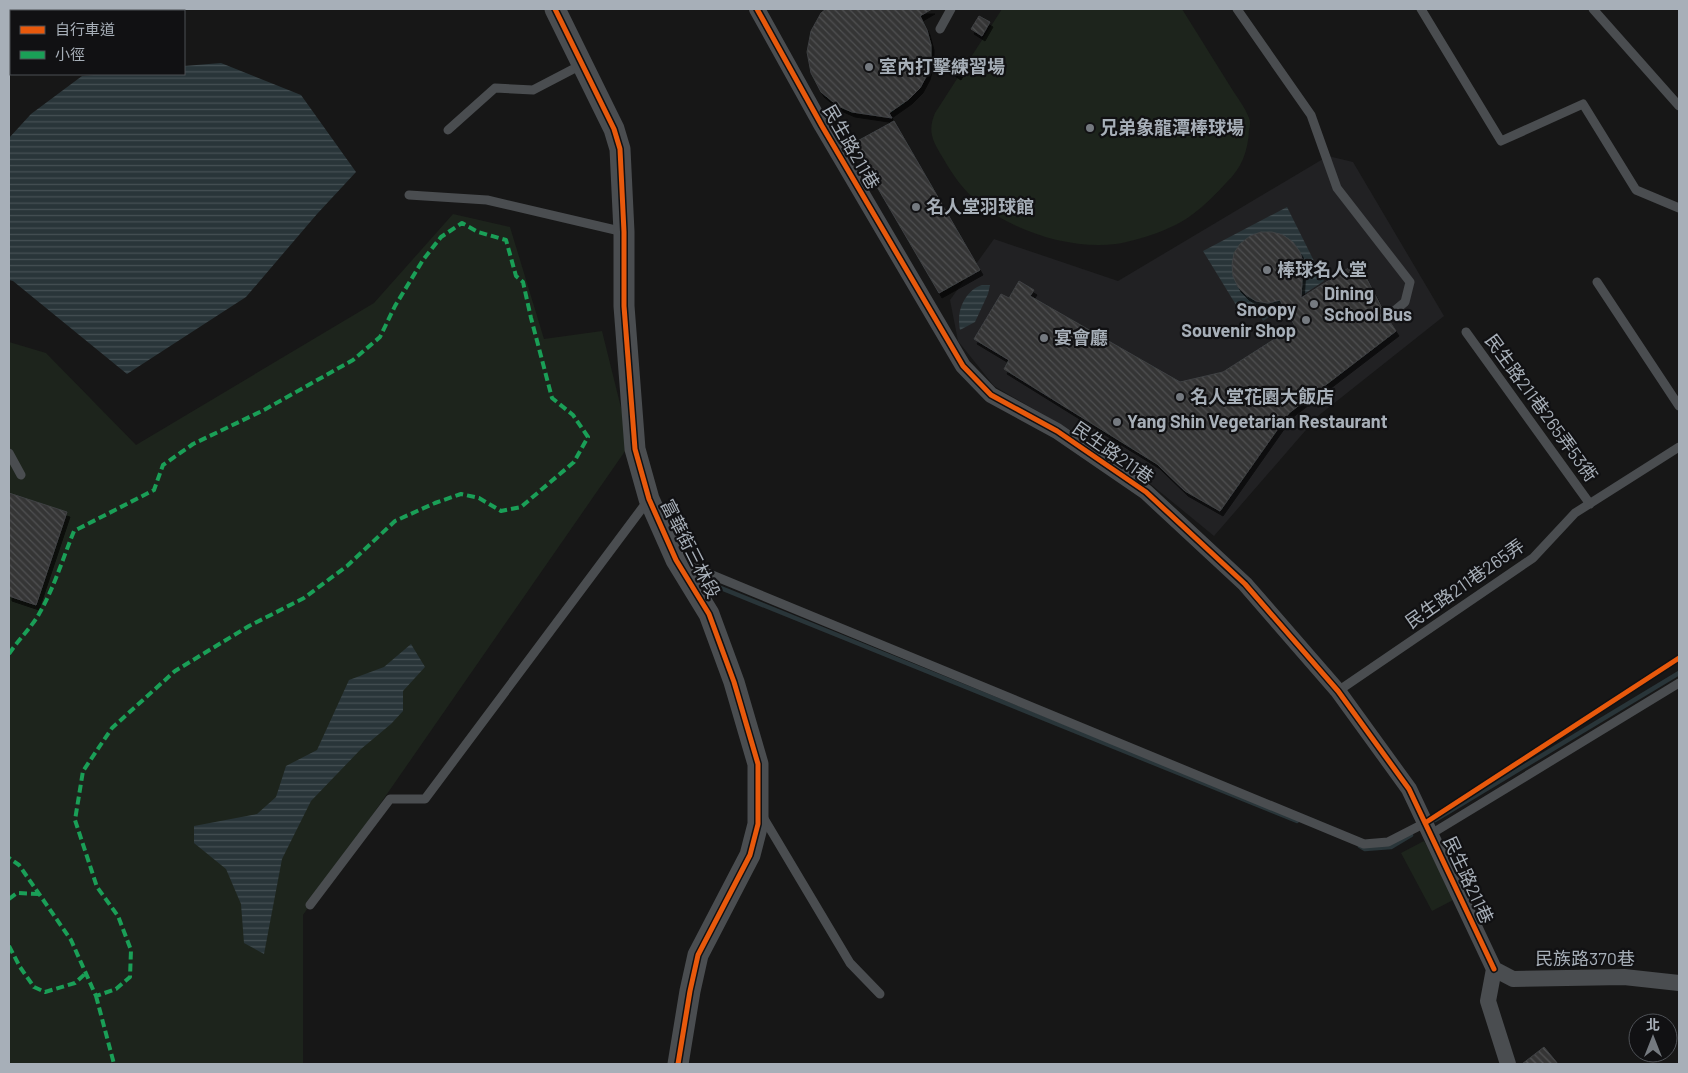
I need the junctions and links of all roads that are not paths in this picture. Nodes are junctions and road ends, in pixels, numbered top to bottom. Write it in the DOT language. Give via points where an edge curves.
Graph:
graph roads {
  1 [pos="555,9"];
  2 [pos="758,9"];
  3 [pos="952,9"];
  4 [pos="1237,9"];
  5 [pos="1421,9"];
  6 [pos="1593,9"];
  7 [pos="940,29"];
  8 [pos="582,64"];
  9 [pos="1679,106"];
  10 [pos="448,130"];
  11 [pos="409,195"];
  12 [pos="1679,208"];
  13 [pos="624,232"];
  14 [pos="1597,282"];
  15 [pos="1387,317"];
  16 [pos="1466,332"];
  17 [pos="1679,406"];
  18 [pos="1679,447"];
  19 [pos="9,453"];
  20 [pos="21,475"];
  21 [pos="649,499"];
  22 [pos="1590,504"];
  23 [pos="676,560"];
  24 [pos="1679,683"];
  25 [pos="1338,691"];
  26 [pos="758,808"];
  27 [pos="1428,828"];
  28 [pos="310,905"];
  29 [pos="1494,968"];
  30 [pos="1679,982"];
  31 [pos="880,994"];
  32 [pos="678,1064"];
  33 [pos="1508,1064"];
  1 -- 8 [label="street, 富華街三林段"];
  2 -- 25 [label="street, 民生路211巷" via="826,134 963,366 991,395 1057,431 1146,492 1245,584"];
  3 -- 7 [label="lane"];
  4 -- 15 [label="lane" via="1311,115 1337,188 1410,282 1405,302"];
  5 -- 12 [label="lane" via="1501,141 1583,104 1636,190"];
  6 -- 9 [label="lane"];
  8 -- 10 [label="lane" via="533,90 495,88"];
  8 -- 13 [label="street, 富華街三林段" via="614,129 620,149"];
  11 -- 13 [label="lane" via="487,200"];
  13 -- 21 [label="street, 富華街三林段" via="624,306 635,449"];
  14 -- 17 [label="lane"];
  16 -- 22 [label="lane, 民生路211巷265弄53衖"];
  18 -- 22 [label="lane, 民生路211巷265弄"];
  19 -- 20 [label="lane"];
  21 -- 23 [label="street, 富華街三林段"];
  21 -- 28 [label="lane" via="425,799 390,799"];
  22 -- 25 [label="lane, 民生路211巷265弄" via="1575,513 1533,558"];
  23 -- 26 [label="street, 富華街三林段" via="709,614 734,682 758,764"];
  23 -- 27 [label="lane" via="1364,844 1388,842"];
  24 -- 27 [label="lane"];
  25 -- 27 [label="street, 民生路211巷" via="1409,790"];
  26 -- 31 [label="lane" via="850,963"];
  26 -- 32 [label="street, 富華街三林段" via="758,824 750,855 698,955"];
  27 -- 29 [label="street, 民生路211巷"];
  29 -- 30 [label="street, 民族路370巷" via="1512,979 1624,977"];
  29 -- 33 [label="street" via="1488,1001"];
}
